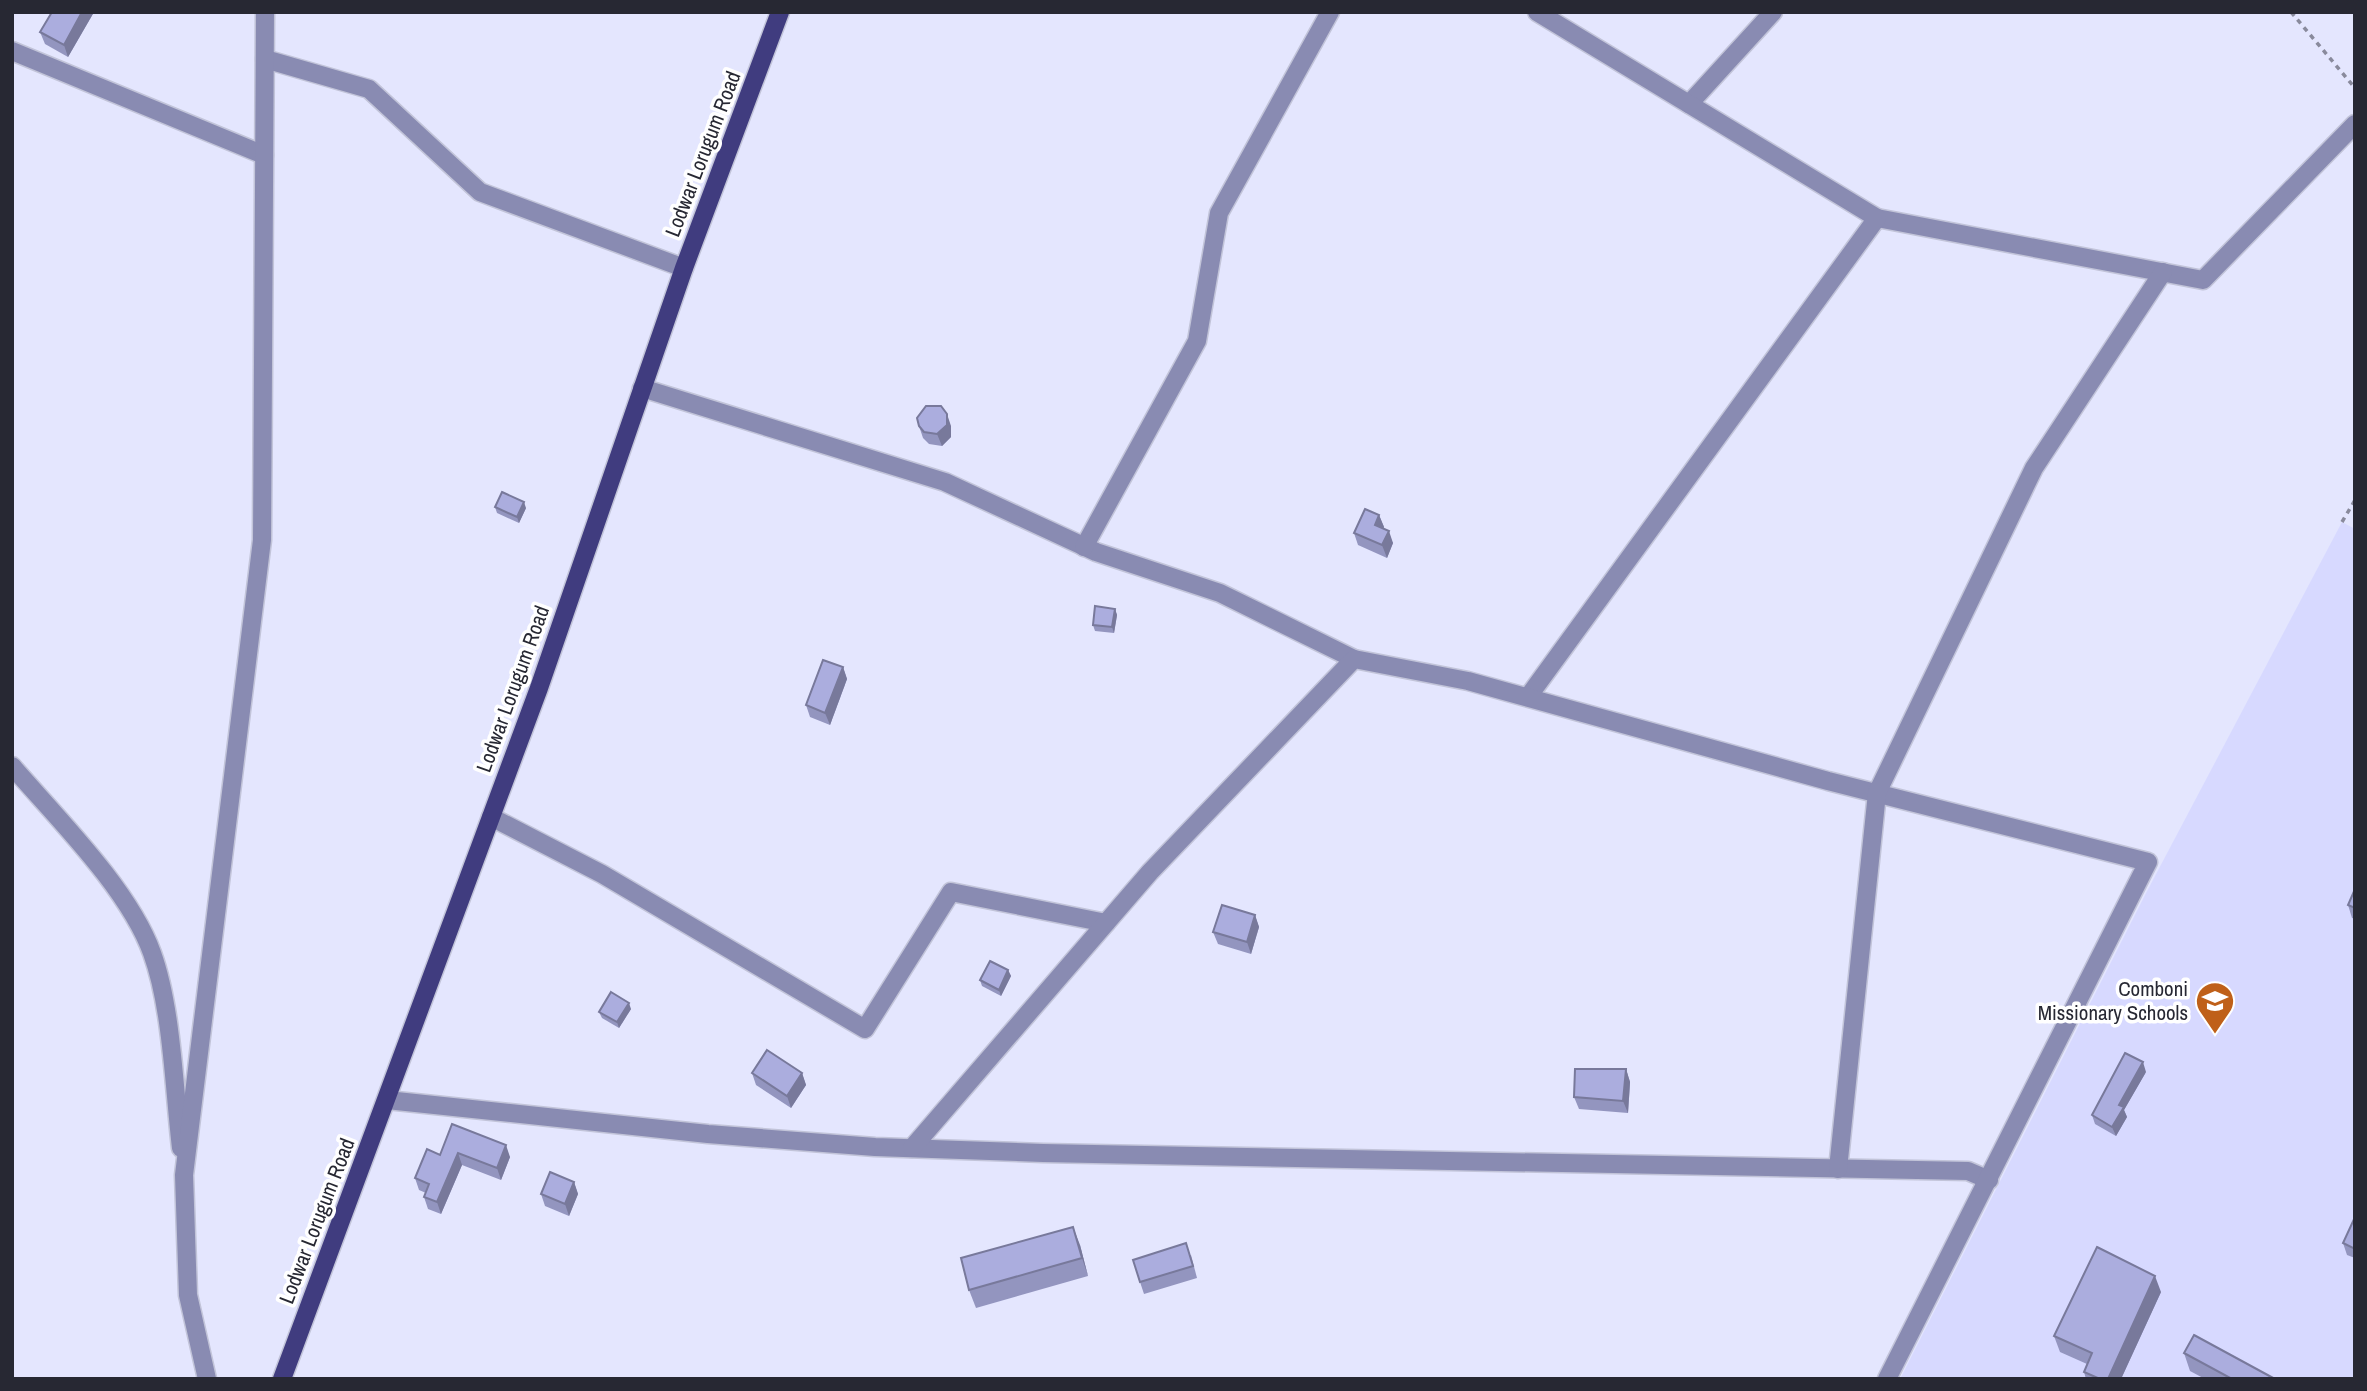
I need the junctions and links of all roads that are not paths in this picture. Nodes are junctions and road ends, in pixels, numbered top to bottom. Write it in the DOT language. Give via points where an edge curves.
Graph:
graph roads {
  1 [pos="265,12"];
  2 [pos="780,12"];
  3 [pos="1330,12"];
  4 [pos="1537,12"];
  5 [pos="1773,12"];
  6 [pos="12,51"];
  7 [pos="265,59"];
  8 [pos="1689,104"];
  9 [pos="2355,124"];
  10 [pos="264,155"];
  11 [pos="1877,218"];
  12 [pos="684,268"];
  13 [pos="2163,272"];
  14 [pos="642,388"];
  15 [pos="1084,547"];
  16 [pos="1354,659"];
  17 [pos="1528,697"];
  18 [pos="12,766"];
  19 [pos="1877,793"];
  20 [pos="491,817"];
  21 [pos="1106,923"];
  22 [pos="387,1100"];
  23 [pos="912,1148"];
  24 [pos="1838,1169"];
  25 [pos="184,1175"];
  26 [pos="1989,1180"];
  27 [pos="207,1379"];
  28 [pos="282,1379"];
  29 [pos="1887,1379"];
  1 -- 7 [label="street"];
  2 -- 12 [label="main road, Lodwar Lorugum Road"];
  3 -- 15 [label="street" via="1219,213 1197,341"];
  4 -- 8 [label="street"];
  5 -- 8 [label="street"];
  6 -- 10 [label="street"];
  7 -- 10 [label="street"];
  7 -- 12 [label="street" via="369,89 480,192"];
  8 -- 11 [label="street"];
  9 -- 13 [label="street" via="2203,280"];
  10 -- 25 [label="street" via="262,540"];
  11 -- 13 [label="street"];
  11 -- 17 [label="street"];
  12 -- 14 [label="main road, Lodwar Lorugum Road"];
  13 -- 19 [label="street" via="2034,468"];
  14 -- 15 [label="street" via="945,482"];
  14 -- 20 [label="main road, Lodwar Lorugum Road"];
  15 -- 16 [label="street" via="1220,593"];
  16 -- 17 [label="street"];
  16 -- 21 [label="street"];
  17 -- 19 [label="street"];
  18 -- 25 [label="street" via="130,909 152,953 164,1003"];
  19 -- 24 [label="street"];
  19 -- 26 [label="street" via="2148,862"];
  20 -- 21 [label="street" via="626,887 865,1029 951,892"];
  20 -- 22 [label="main road, Lodwar Lorugum Road"];
  21 -- 23 [label="street"];
  22 -- 23 [label="street" via="708,1134"];
  22 -- 28 [label="main road, Lodwar Lorugum Road"];
  23 -- 24 [label="street"];
  24 -- 26 [label="street" via="1968,1171"];
  25 -- 27 [label="street" via="188,1294"];
  26 -- 29 [label="street"];
}
